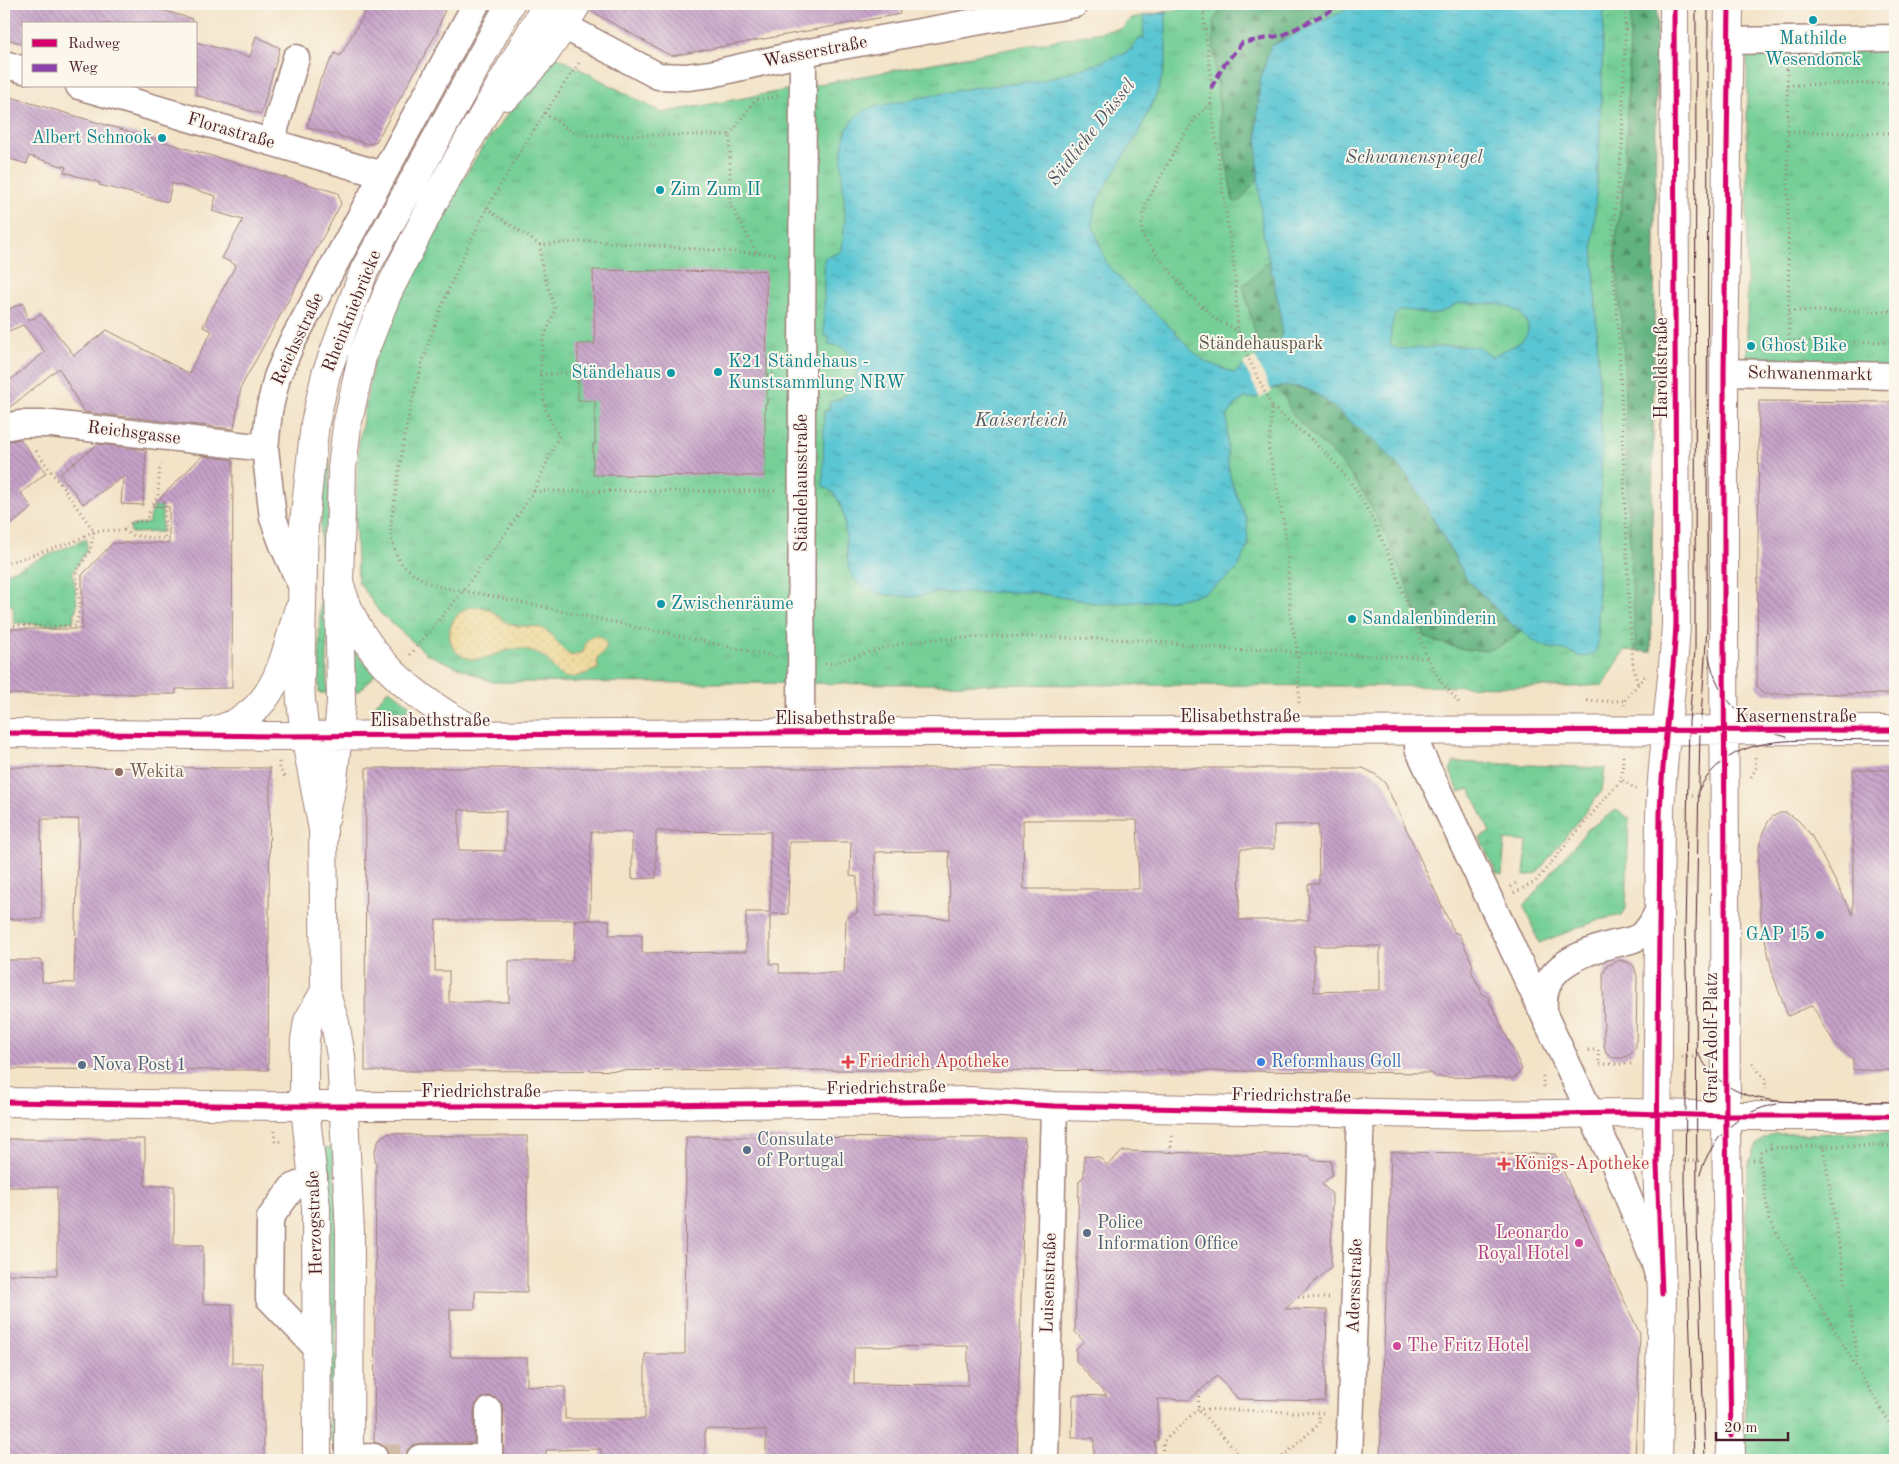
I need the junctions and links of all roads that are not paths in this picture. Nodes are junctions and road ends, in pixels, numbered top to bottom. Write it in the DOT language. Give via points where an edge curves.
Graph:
graph roads {
  1 [pos="476,4"];
  2 [pos="510,4"];
  3 [pos="547,4"];
  4 [pos="1075,4"];
  5 [pos="1674,4"];
  6 [pos="1729,4"];
  7 [pos="571,15"];
  8 [pos="1895,38"];
  9 [pos="1728,41"];
  10 [pos="802,53"];
  11 [pos="296,58"];
  12 [pos="4,64"];
  13 [pos="22,69"];
  14 [pos="87,88"];
  15 [pos="482,119"];
  16 [pos="271,142"];
  17 [pos="383,175"];
  18 [pos="1724,372"];
  19 [pos="1895,376"];
  20 [pos="12,425"];
  21 [pos="265,448"];
  22 [pos="339,584"];
  23 [pos="302,592"];
  24 [pos="1725,730"];
  25 [pos="1894,730"];
  26 [pos="1418,731"];
  27 [pos="1666,731"];
  28 [pos="800,732"];
  29 [pos="4,733"];
  30 [pos="481,734"];
  31 [pos="196,735"];
  32 [pos="305,735"];
  33 [pos="338,735"];
  34 [pos="323,830"];
  35 [pos="1659,908"];
  36 [pos="325,992"];
  37 [pos="1545,1016"];
  38 [pos="4,1102"];
  39 [pos="305,1106"];
  40 [pos="343,1106"];
  41 [pos="1054,1106"];
  42 [pos="1361,1111"];
  43 [pos="1590,1113"];
  44 [pos="1658,1113"];
  45 [pos="1726,1116"];
  46 [pos="1895,1116"];
  47 [pos="314,1177"];
  48 [pos="1662,1294"];
  49 [pos="317,1348"];
  50 [pos="1660,1407"];
  51 [pos="489,1411"];
  52 [pos="357,1458"];
  53 [pos="420,1458"];
  54 [pos="317,1460"];
  55 [pos="1045,1460"];
  56 [pos="1349,1460"];
  57 [pos="1658,1460"];
  58 [pos="1670,1460"];
  59 [pos="1731,1460"];
  1 -- 17 [label="street, Reichsstraße"];
  2 -- 23 [label="main road, Rheinkniebrücke" via="364,271 339,336 315,422 304,524"];
  3 -- 15 [label="main road"];
  4 -- 10 [label="street, Wasserstraße"];
  5 -- 27 [label="main road, Haroldstraße" via="1676,624"];
  6 -- 9 [label="main road"];
  7 -- 10 [label="street, Wasserstraße" via="658,76 711,74"];
  7 -- 15 [label="main road" via="521,82"];
  8 -- 9 [label="street"];
  9 -- 18 [label="main road"];
  10 -- 28 [label="street, Ständehausstraße" via="803,91 797,159 803,255"];
  11 -- 16 [label="street"];
  12 -- 13 [label="street"];
  14 -- 16 [label="street, Florastraße"];
  15 -- 22 [label="main road" via="434,201 387,294 362,357 347,426 342,468"];
  16 -- 17 [label="street, Florastraße"];
  17 -- 21 [label="street, Reichsstraße" via="277,377"];
  18 -- 19 [label="street, Schwanenmarkt"];
  18 -- 24 [label="main road"];
  20 -- 21 [label="street, Reichsgasse" via="52,424"];
  21 -- 23 [label="street, Reichsstraße" via="273,518"];
  22 -- 30 [label="main road" via="353,620 390,672 436,709"];
  22 -- 33 [label="main road" via="341,702"];
  23 -- 31 [label="main road" via="276,682 268,695 236,723"];
  23 -- 32 [label="main road, Reichsstraße" via="300,692"];
  24 -- 25 [label="main road, Kasernenstraße"];
  24 -- 27 [label="main road, Kasernenstraße"];
  24 -- 45 [label="main road, Graf-Adolf-Platz"];
  26 -- 27 [label="main road, Elisabethstraße"];
  26 -- 28 [label="main road, Elisabethstraße"];
  26 -- 37 [label="street" via="1418,748"];
  27 -- 35 [label="main road" via="1660,814"];
  28 -- 30 [label="main road, Elisabethstraße"];
  29 -- 31 [label="main road, Elisabethstraße"];
  30 -- 33 [label="main road, Elisabethstraße"];
  31 -- 32 [label="main road, Elisabethstraße"];
  32 -- 33 [label="main road, Elisabethstraße"];
  32 -- 34 [label="main road, Herzogstraße"];
  33 -- 34 [label="main road, Herzogstraße"];
  34 -- 36 [label="main road, Herzogstraße"];
  35 -- 37 [label="street" via="1651,926 1639,937 1582,954 1559,968 1552,975 1545,992"];
  35 -- 44 [label="main road"];
  36 -- 39 [label="main road, Herzogstraße" via="308,1021 306,1031"];
  36 -- 40 [label="main road, Herzogstraße" via="339,1040"];
  37 -- 43 [label="street"];
  38 -- 39 [label="main road, Friedrichstraße"];
  39 -- 40 [label="main road, Friedrichstraße"];
  39 -- 47 [label="main road, Herzogstraße"];
  40 -- 41 [label="main road, Friedrichstraße" via="969,1101"];
  40 -- 52 [label="main road, Herzogstraße"];
  41 -- 42 [label="main road, Friedrichstraße"];
  41 -- 55 [label="street, Luisenstraße"];
  42 -- 43 [label="main road, Friedrichstraße" via="1474,1115"];
  42 -- 56 [label="street, Adersstraße"];
  43 -- 44 [label="main road, Friedrichstraße"];
  43 -- 48 [label="street" via="1654,1261"];
  44 -- 45 [label="main road, Friedrichstraße"];
  44 -- 48 [label="main road"];
  45 -- 46 [label="main road, Friedrichstraße"];
  45 -- 59 [label="main road, Graf-Adolf-Platz"];
  47 -- 49 [label="main road, Herzogstraße"];
  47 -- 49 [label="street" via="292,1188 270,1218 269,1298"];
  48 -- 50 [label="main road"];
  49 -- 54 [label="main road, Herzogstraße"];
  50 -- 57 [label="main road"];
  50 -- 58 [label="main road"];
  51 -- 53 [label="street" via="489,1458"];
}
